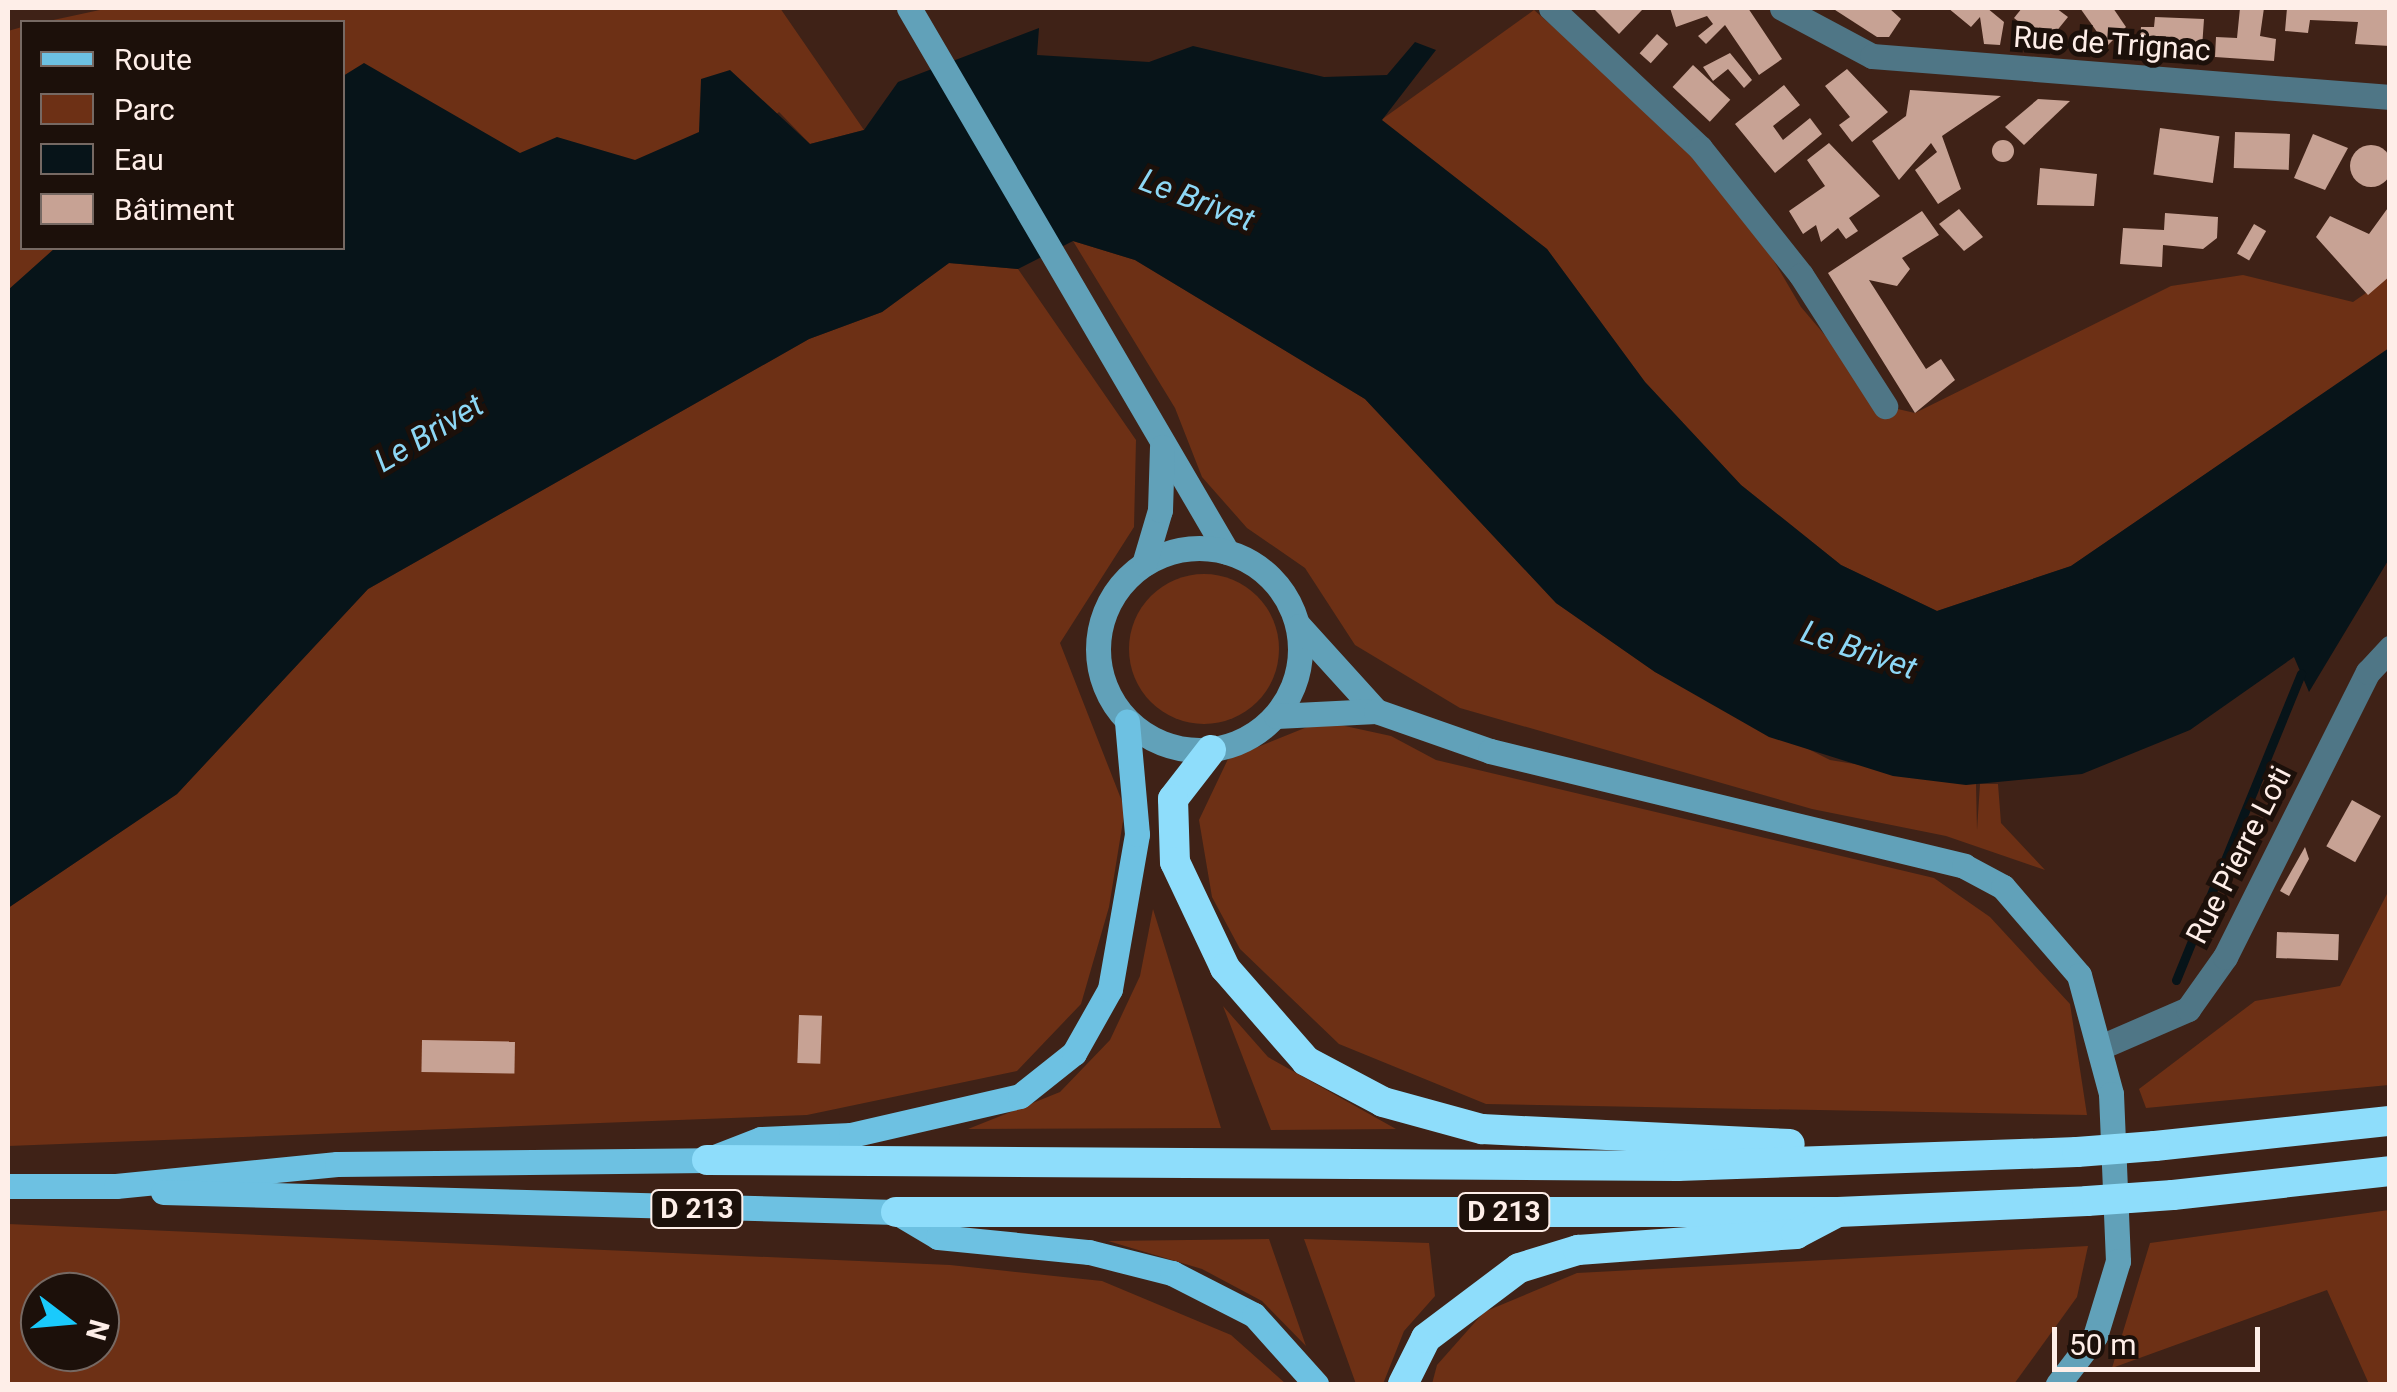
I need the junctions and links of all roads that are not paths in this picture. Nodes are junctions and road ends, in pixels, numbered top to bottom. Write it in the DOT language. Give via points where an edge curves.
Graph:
graph roads {
  1 [pos="1551,8"];
  2 [pos="1782,8"];
  3 [pos="913,14"];
  4 [pos="2390,97"];
  5 [pos="1885,406"];
  6 [pos="1162,446"];
  7 [pos="1227,552"];
  8 [pos="1144,564"];
  9 [pos="1297,622"];
  10 [pos="2390,648"];
  11 [pos="1376,711"];
  12 [pos="1276,716"];
  13 [pos="1128,721"];
  14 [pos="1211,750"];
  15 [pos="2103,1046"];
  16 [pos="2390,1121"];
  17 [pos="707,1160"];
  18 [pos="1840,1162"];
  19 [pos="2390,1171"];
  20 [pos="8,1186"];
  21 [pos="116,1186"];
  22 [pos="896,1212"];
  23 [pos="1838,1212"];
  24 [pos="1316,1384"];
  25 [pos="1403,1384"];
  26 [pos="2058,1384"];
  1 -- 5 [label="street" via="1700,148 1801,275"];
  2 -- 4 [label="street, Rue de Trignac" via="1872,56"];
  3 -- 6 [label="main road" via="1097,318"];
  6 -- 7 [label="main road"];
  6 -- 8 [label="main road" via="1160,510"];
  7 -- 8 [label="main road" via="1170,552"];
  7 -- 9 [label="main road" via="1272,578"];
  8 -- 13 [label="main road" via="1111,603 1098,653"];
  9 -- 11 [label="main road"];
  9 -- 12 [label="main road" via="1300,656"];
  10 -- 15 [label="street, Rue Pierre Loti" via="2368,672 2225,958 2188,1010"];
  11 -- 12 [label="main road"];
  11 -- 15 [label="main road" via="1490,751 1964,866 2004,887 2058,941"];
  12 -- 14 [label="main road"];
  13 -- 14 [label="main road" via="1152,739"];
  13 -- 17 [label="main road" via="1131,885 1110,989 1074,1053 1020,1096 960,1115 761,1138"];
  14 -- 18 [label="highway" via="1172,799 1175,862 1224,968 1306,1061 1383,1102 1482,1129 1791,1144"];
  15 -- 26 [label="main road" via="2118,1261 2095,1336"];
  16 -- 18 [label="highway, D 213, bridge" via="2078,1152"];
  17 -- 18 [label="highway, D 213"];
  17 -- 21 [label="main road, D 213" via="337,1164"];
  19 -- 23 [label="highway, D 213, bridge" via="2173,1195"];
  20 -- 21 [label="main road, D 213"];
  21 -- 22 [label="main road, D 213" via="218,1199"];
  22 -- 23 [label="highway, D 213"];
  22 -- 24 [label="main road" via="938,1237 1089,1252 1172,1273 1254,1316"];
  23 -- 25 [label="highway" via="1796,1234 1578,1250 1520,1268 1426,1338"];
}
